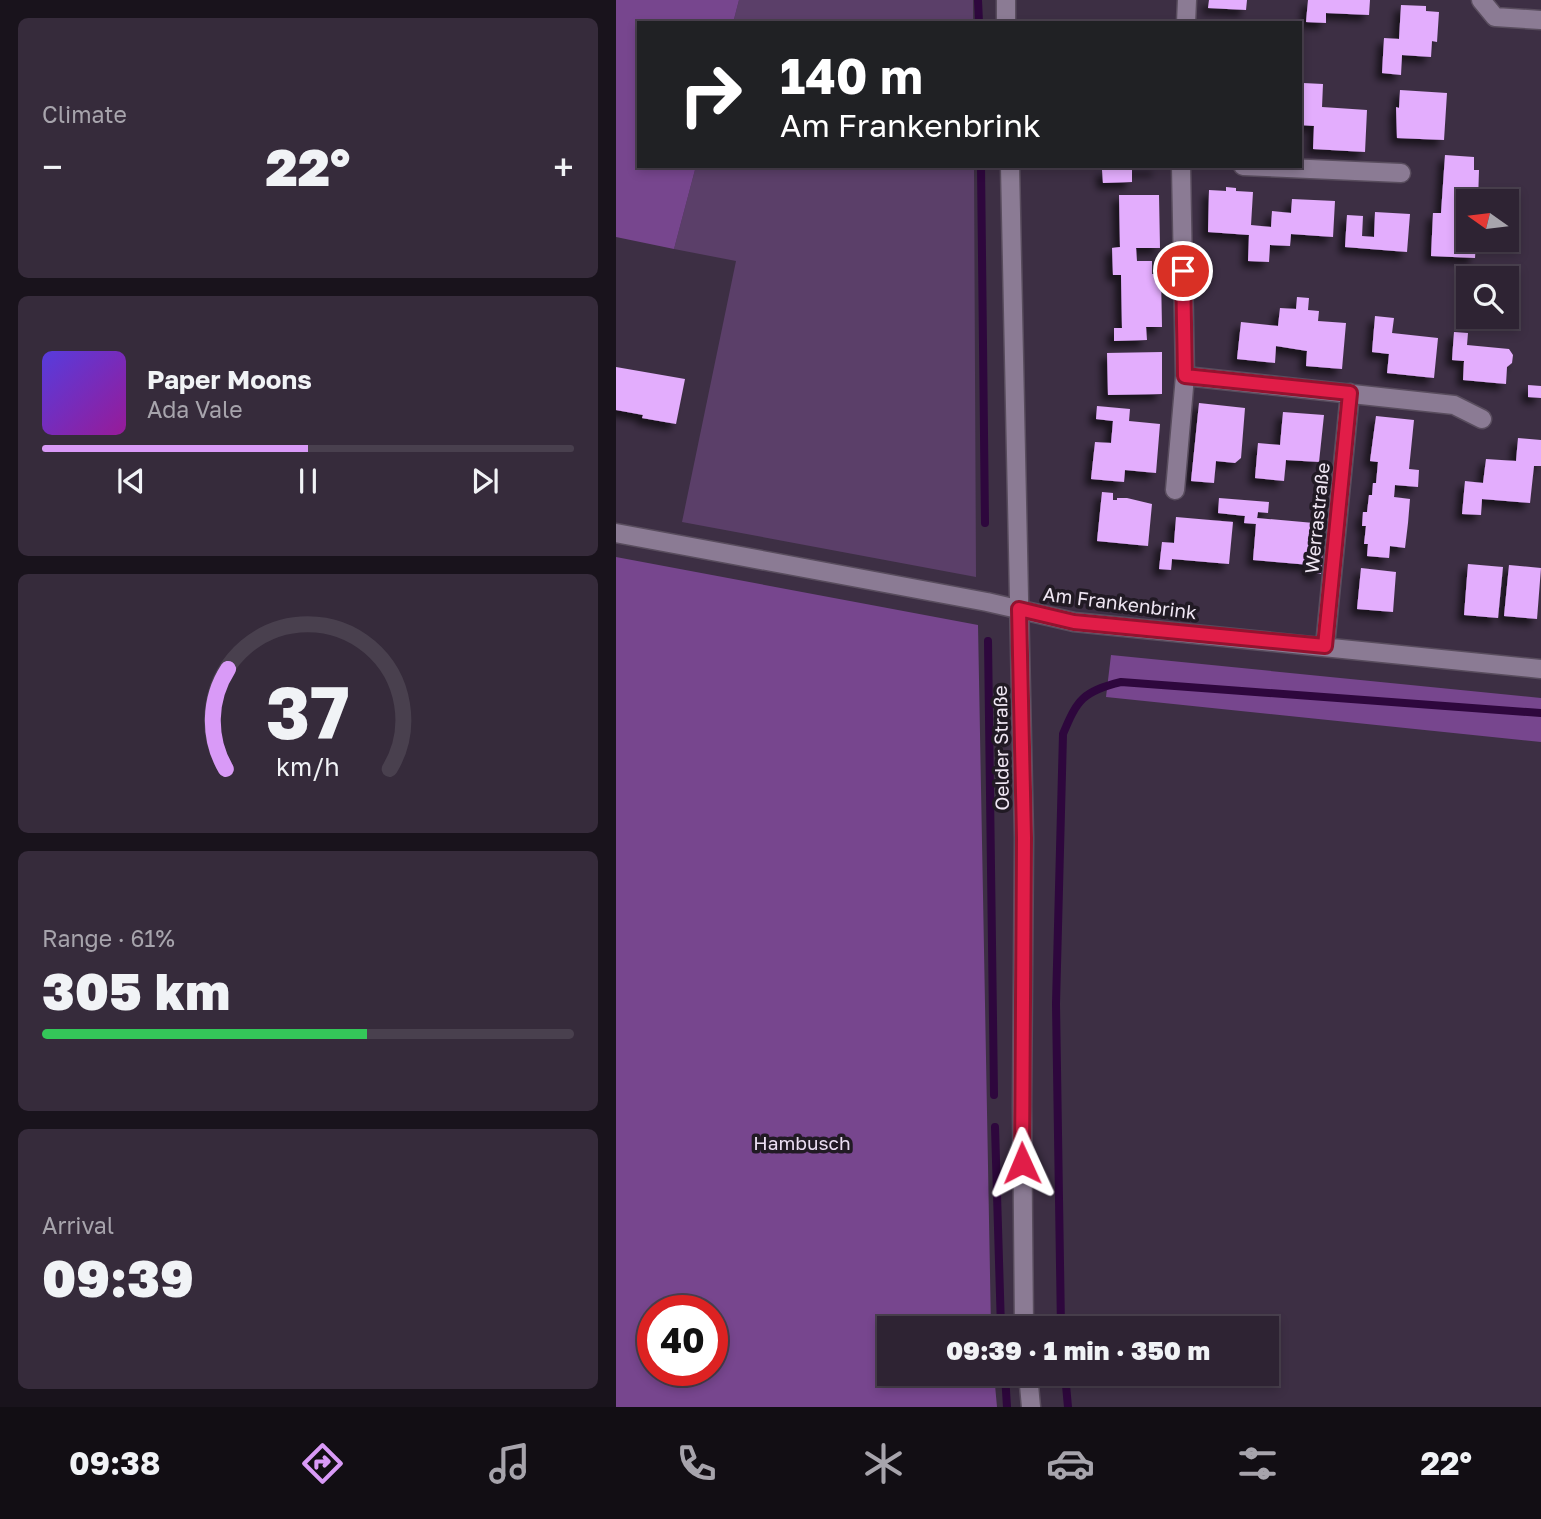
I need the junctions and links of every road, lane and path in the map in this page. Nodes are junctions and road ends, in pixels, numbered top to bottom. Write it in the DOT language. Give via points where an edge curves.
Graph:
graph roads {
  1 [pos="1006,0"];
  2 [pos="1187,0"];
  3 [pos="1482,0"];
  4 [pos="1541,20"];
  5 [pos="1006,21"];
  6 [pos="1186,21"];
  7 [pos="1010,168"];
  8 [pos="1181,168"];
  9 [pos="1288,168"];
  10 [pos="1401,173"];
  11 [pos="1185,376"];
  12 [pos="1350,393"];
  13 [pos="1482,419"];
  14 [pos="1175,490"];
  15 [pos="616,533"];
  16 [pos="1019,609"];
  17 [pos="1325,646"];
  18 [pos="1541,669"];
  19 [pos="1024,1316"];
  20 [pos="1029,1386"];
  21 [pos="1031,1407"];
  1 -- 5 [label="street"];
  2 -- 6 [label="street"];
  3 -- 4 [label="street" via="1495,17"];
  7 -- 16 [label="street, Oelder Straße"];
  8 -- 11 [label="street"];
  9 -- 10 [label="street"];
  11 -- 12 [label="street"];
  11 -- 14 [label="street"];
  12 -- 13 [label="street" via="1454,405"];
  12 -- 17 [label="street, Werrastraße"];
  15 -- 16 [label="street, Am Frankenbrink"];
  16 -- 17 [label="street, Am Frankenbrink" via="1074,622"];
  16 -- 19 [label="street, Oelder Straße"];
  17 -- 18 [label="street, Am Frankenbrink"];
  20 -- 21 [label="street"];
}
